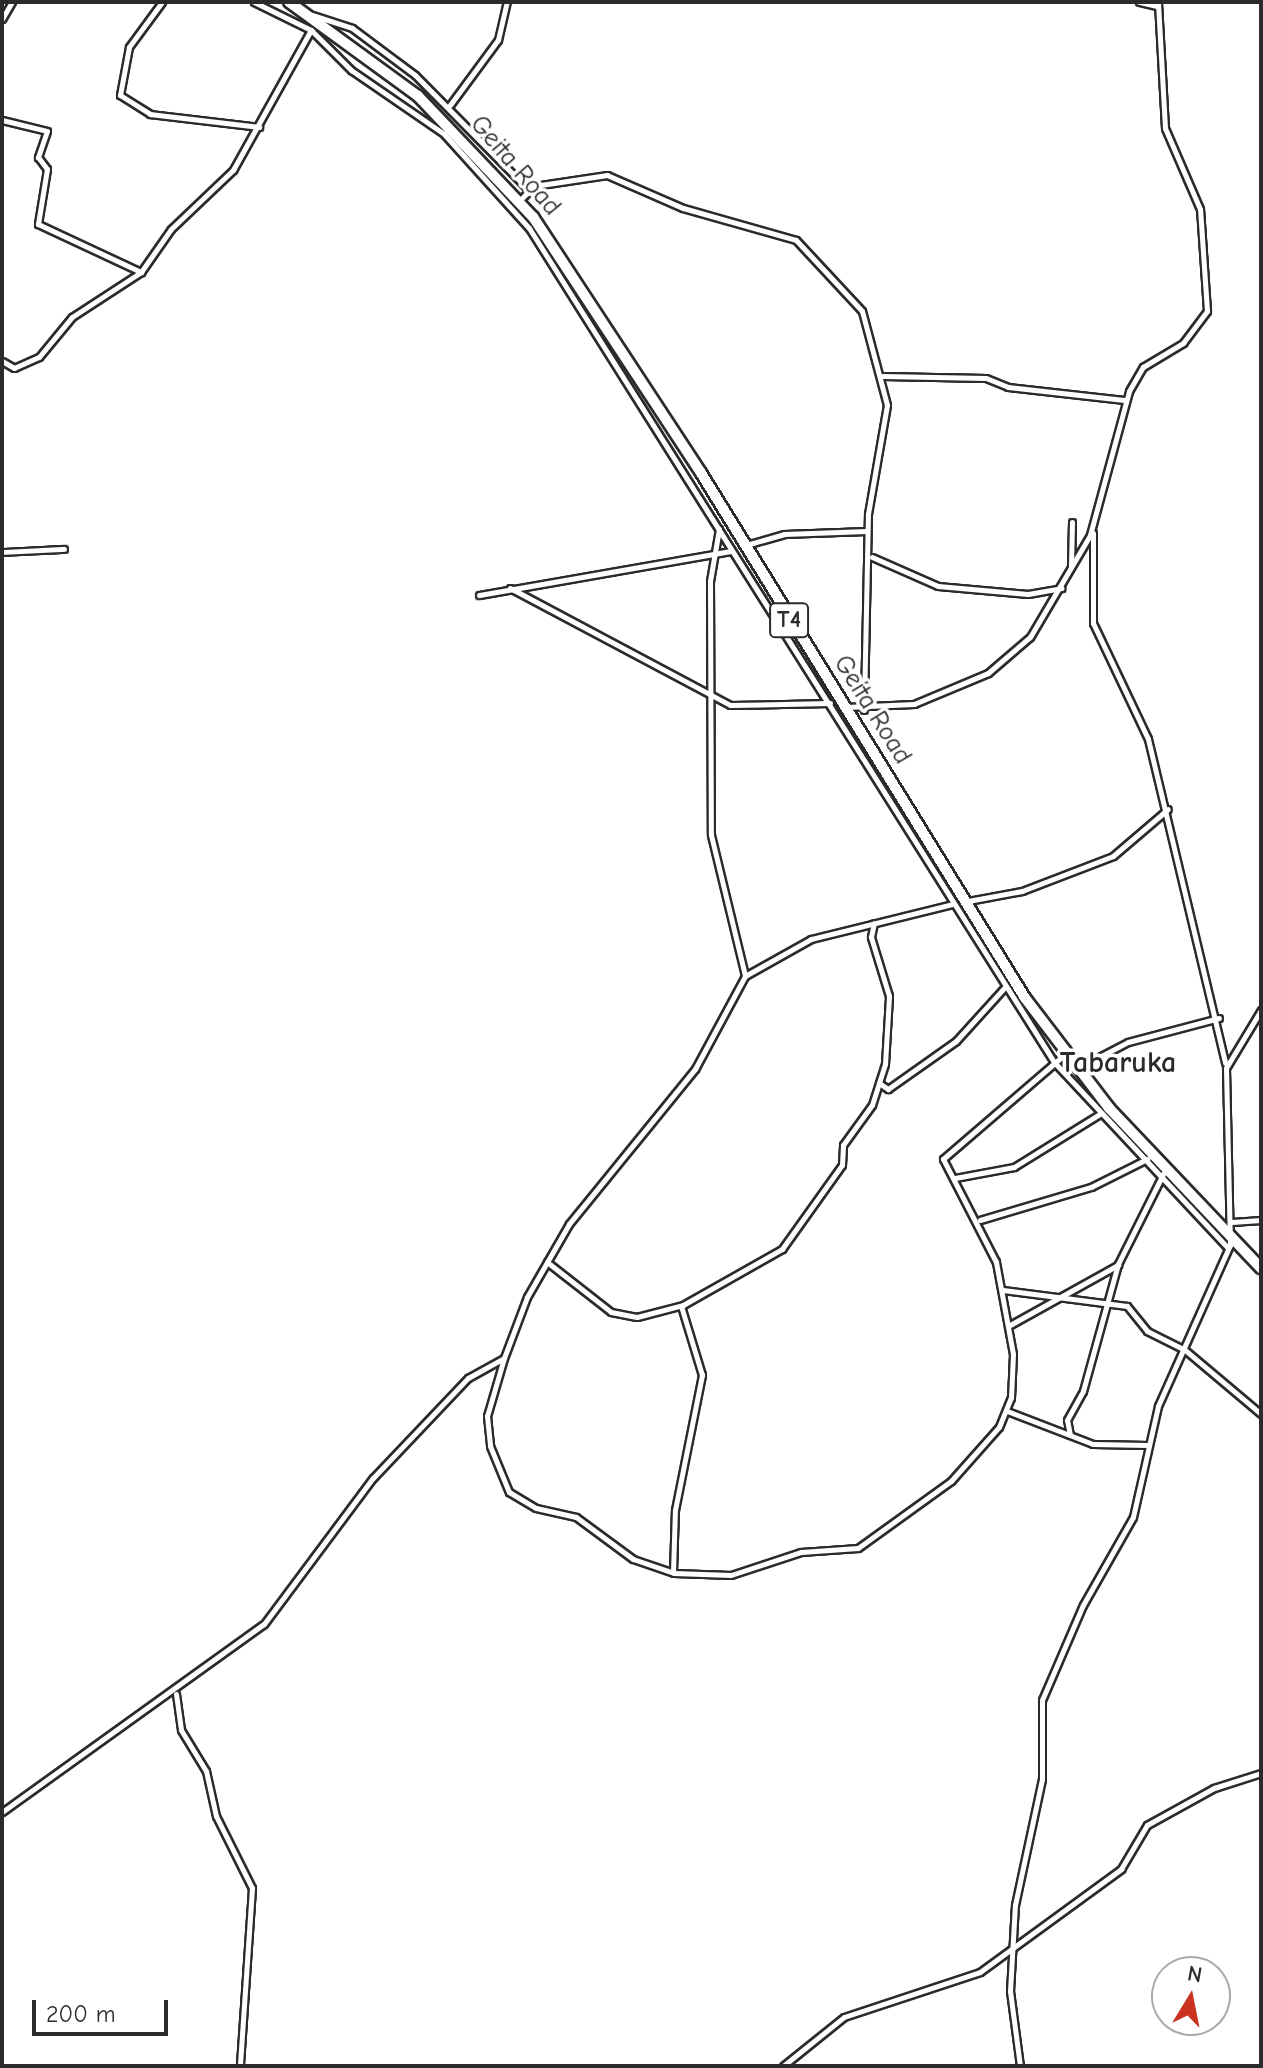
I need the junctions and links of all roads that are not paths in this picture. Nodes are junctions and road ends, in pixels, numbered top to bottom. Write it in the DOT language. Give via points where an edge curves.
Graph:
graph roads {
  1 [pos="12,2"];
  2 [pos="162,2"];
  3 [pos="254,2"];
  4 [pos="289,2"];
  5 [pos="507,2"];
  6 [pos="1139,2"];
  7 [pos="1157,4"];
  8 [pos="314,17"];
  9 [pos="2,19"];
  10 [pos="311,30"];
  11 [pos="450,105"];
  12 [pos="2,120"];
  13 [pos="259,127"];
  14 [pos="528,189"];
  15 [pos="519,201"];
  16 [pos="141,272"];
  17 [pos="2,361"];
  18 [pos="882,376"];
  19 [pos="1124,400"];
  20 [pos="1072,522"];
  21 [pos="1092,528"];
  22 [pos="719,529"];
  23 [pos="867,531"];
  24 [pos="744,546"];
  25 [pos="64,549"];
  26 [pos="731,551"];
  27 [pos="2,552"];
  28 [pos="711,554"];
  29 [pos="871,557"];
  30 [pos="1071,567"];
  31 [pos="1062,587"];
  32 [pos="510,588"];
  33 [pos="479,595"];
  34 [pos="709,695"];
  35 [pos="830,703"];
  36 [pos="844,707"];
  37 [pos="864,710"];
  38 [pos="1169,808"];
  39 [pos="966,901"];
  40 [pos="952,904"];
  41 [pos="874,923"];
  42 [pos="745,976"];
  43 [pos="1005,987"];
  44 [pos="1261,1010"];
  45 [pos="1219,1018"];
  46 [pos="1065,1054"];
  47 [pos="1054,1062"];
  48 [pos="1226,1068"];
  49 [pos="1077,1069"];
  50 [pos="879,1083"];
  51 [pos="1104,1111"];
  52 [pos="1149,1157"];
  53 [pos="1164,1173"];
  54 [pos="955,1178"];
  55 [pos="980,1220"];
  56 [pos="1261,1220"];
  57 [pos="1232,1222"];
  58 [pos="1230,1242"];
  59 [pos="547,1262"];
  60 [pos="1118,1264"];
  61 [pos="1261,1268"];
  62 [pos="1003,1290"];
  63 [pos="1052,1298"];
  64 [pos="1108,1301"];
  65 [pos="681,1306"];
  66 [pos="1010,1325"];
  67 [pos="1185,1350"];
  68 [pos="504,1358"];
  69 [pos="1007,1411"];
  70 [pos="1260,1411"];
  71 [pos="1070,1435"];
  72 [pos="1148,1445"];
  73 [pos="674,1573"];
  74 [pos="176,1693"];
  75 [pos="1261,1773"];
  76 [pos="2,1812"];
  77 [pos="1014,1948"];
  78 [pos="240,2066"];
  79 [pos="783,2066"];
  80 [pos="1020,2066"];
  1 -- 9 [label="street"];
  2 -- 13 [label="street" via="129,47 120,95 150,114"];
  3 -- 10 [label="street"];
  4 -- 8 [label="highway, Geita Road / T4"];
  5 -- 11 [label="street" via="498,40"];
  6 -- 7 [label="street"];
  7 -- 19 [label="street" via="1165,128 1200,209 1209,300 1197,329 1143,367"];
  8 -- 10 [label="street"];
  8 -- 11 [label="street" via="352,28"];
  8 -- 15 [label="highway, Geita Road / T4" via="418,96"];
  10 -- 13 [label="street"];
  10 -- 22 [label="street" via="357,75 454,142 523,220"];
  11 -- 14 [label="street"];
  12 -- 16 [label="street" via="47,131 38,157 47,169 38,224"];
  13 -- 16 [label="street" via="233,170 171,229"];
  14 -- 15 [label="street"];
  14 -- 18 [label="street" via="600,173 683,208 796,240 862,311"];
  15 -- 24 [label="highway, Geita Road / T4" via="572,271"];
  16 -- 17 [label="street" via="72,317 39,357 14,368"];
  18 -- 19 [label="street" via="986,378 1008,387"];
  18 -- 23 [label="street" via="887,405"];
  19 -- 21 [label="street"];
  20 -- 30 [label="street"];
  21 -- 30 [label="street"];
  21 -- 38 [label="street" via="1093,623 1141,719"];
  22 -- 26 [label="street"];
  22 -- 28 [label="street"];
  23 -- 24 [label="street" via="784,534"];
  23 -- 29 [label="street"];
  24 -- 36 [label="highway, Geita Road / T4"];
  25 -- 27 [label="street"];
  26 -- 28 [label="street"];
  26 -- 35 [label="street"];
  28 -- 32 [label="street" via="608,578"];
  28 -- 34 [label="street"];
  29 -- 31 [label="street" via="938,586 1034,594"];
  29 -- 37 [label="street"];
  30 -- 31 [label="street"];
  31 -- 37 [label="street" via="1030,637 988,673 903,707"];
  32 -- 33 [label="street"];
  32 -- 34 [label="street"];
  34 -- 35 [label="street" via="730,705"];
  34 -- 42 [label="street" via="713,847"];
  35 -- 40 [label="street"];
  36 -- 37 [label="street"];
  36 -- 39 [label="highway, Geita Road / T4"];
  38 -- 39 [label="street" via="1113,856 1022,891"];
  38 -- 45 [label="street"];
  39 -- 46 [label="highway, Geita Road / T4"];
  40 -- 41 [label="street"];
  40 -- 43 [label="street"];
  41 -- 42 [label="street" via="811,939"];
  41 -- 50 [label="street" via="871,937 887,977 891,1021"];
  42 -- 59 [label="street" via="695,1069"];
  43 -- 47 [label="street"];
  43 -- 50 [label="street" via="956,1041 888,1089"];
  44 -- 48 [label="street"];
  45 -- 48 [label="street"];
  45 -- 49 [label="street" via="1128,1042"];
  46 -- 47 [label="street"];
  46 -- 49 [label="highway, Geita Road / T4"];
  47 -- 51 [label="street"];
  47 -- 54 [label="street" via="943,1159"];
  48 -- 57 [label="street"];
  49 -- 51 [label="highway, Geita Road / T4"];
  50 -- 65 [label="street" via="843,1145 842,1165 782,1249"];
  51 -- 52 [label="highway, Geita Road / T4"];
  51 -- 54 [label="street" via="1014,1167"];
  52 -- 53 [label="highway, Geita Road / T4"];
  52 -- 55 [label="street" via="1077,1192"];
  53 -- 58 [label="highway, Geita Road / T4"];
  53 -- 60 [label="street"];
  54 -- 55 [label="street"];
  55 -- 62 [label="street"];
  56 -- 57 [label="street"];
  57 -- 58 [label="street"];
  58 -- 61 [label="highway, Geita Road / T4"];
  58 -- 67 [label="street"];
  59 -- 65 [label="street" via="611,1312 637,1317"];
  59 -- 68 [label="street"];
  60 -- 63 [label="street"];
  60 -- 64 [label="street"];
  62 -- 63 [label="street"];
  62 -- 66 [label="street"];
  63 -- 64 [label="street"];
  63 -- 66 [label="street"];
  64 -- 67 [label="street" via="1132,1309 1147,1331"];
  64 -- 71 [label="street" via="1082,1394 1067,1420"];
  65 -- 73 [label="street" via="691,1321 702,1375 675,1510"];
  66 -- 69 [label="street"];
  67 -- 70 [label="street"];
  67 -- 72 [label="street"];
  68 -- 73 [label="street" via="487,1427 509,1492 539,1510 576,1517 633,1559"];
  68 -- 74 [label="street" via="468,1378 373,1478 264,1624"];
  69 -- 71 [label="street"];
  69 -- 73 [label="street" via="944,1488 858,1548 801,1552 731,1575"];
  71 -- 72 [label="street" via="1093,1444"];
  72 -- 77 [label="street" via="1133,1517 1044,1695 1042,1779 1018,1878"];
  74 -- 76 [label="street" via="82,1750"];
  74 -- 78 [label="street" via="181,1730 206,1771 216,1816 252,1888"];
  75 -- 77 [label="street" via="1214,1788 1147,1825 1121,1869"];
  77 -- 79 [label="street" via="960,1982 844,2017"];
  77 -- 80 [label="street" via="1010,1991"];
}
